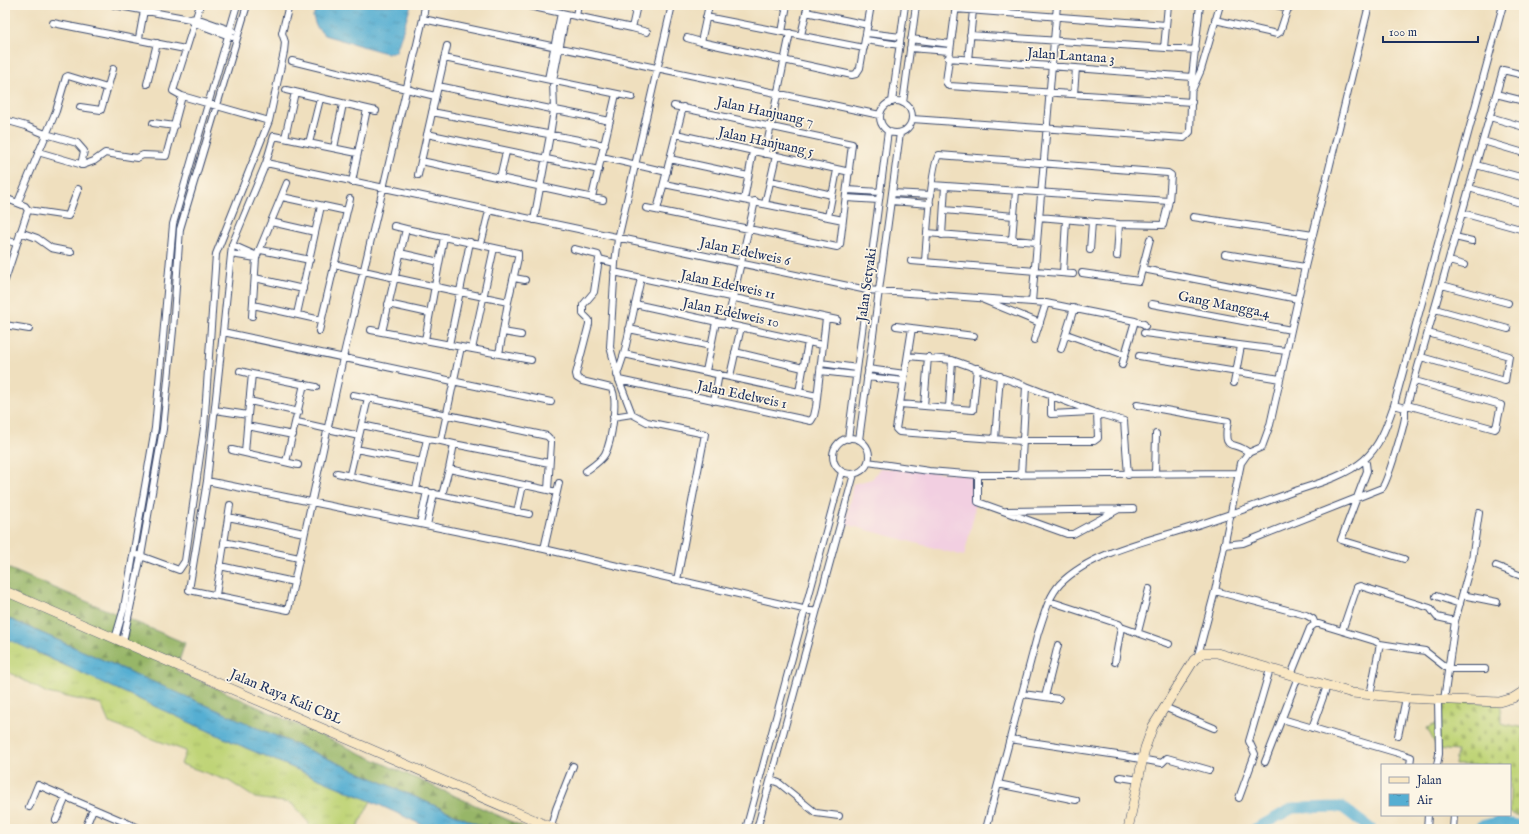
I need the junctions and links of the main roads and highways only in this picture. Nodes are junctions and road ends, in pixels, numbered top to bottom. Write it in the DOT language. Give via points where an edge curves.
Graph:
graph roads {
  1 [pos="5,591"];
  2 [pos="1524,691"];
  3 [pos="553,828"];
  4 [pos="1128,829"];
  1 -- 3 [label="main road, Jalan Raya Kali CBL"];
  2 -- 4 [label="main road" via="1506,701 1370,695 1327,686 1217,653 1198,655 1153,726 1142,760"];
}
